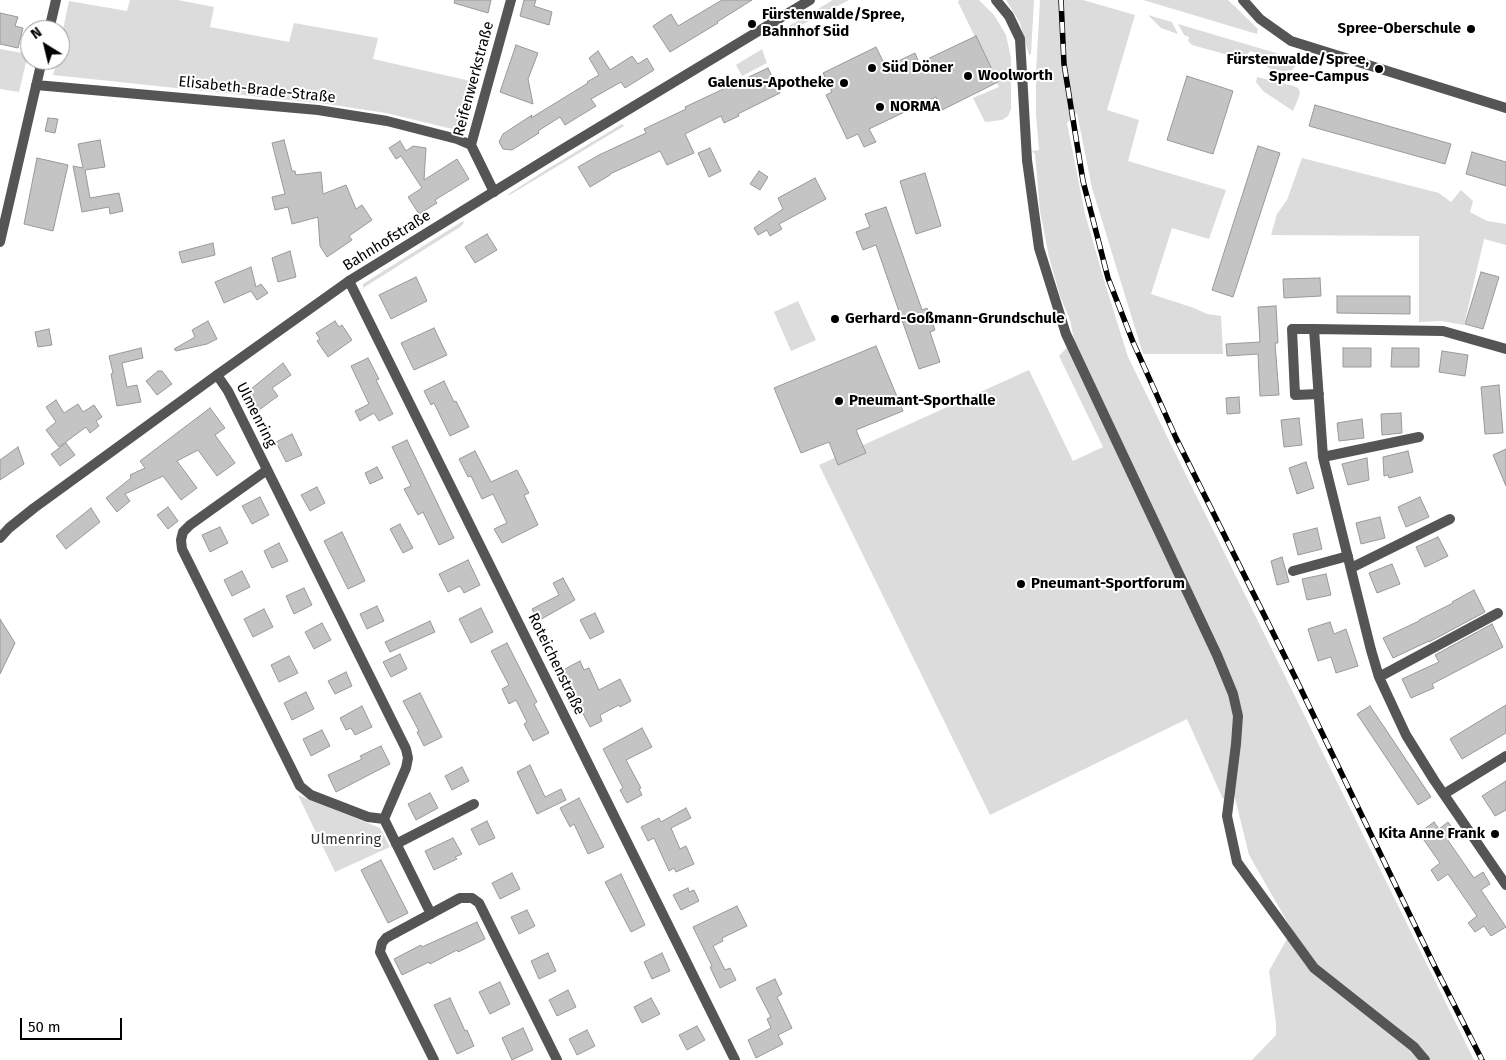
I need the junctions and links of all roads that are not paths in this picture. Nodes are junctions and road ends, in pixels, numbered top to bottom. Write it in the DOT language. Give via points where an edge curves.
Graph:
graph roads {
  1 [pos="56,0"];
  2 [pos="510,0"];
  3 [pos="810,0"];
  4 [pos="996,0"];
  5 [pos="1243,0"];
  6 [pos="51,20"];
  7 [pos="40,70"];
  8 [pos="36,84"];
  9 [pos="1506,108"];
  10 [pos="471,145"];
  11 [pos="494,192"];
  12 [pos="0,242"];
  13 [pos="349,282"];
  14 [pos="1314,328"];
  15 [pos="1506,349"];
  16 [pos="217,375"];
  17 [pos="1318,394"];
  18 [pos="1419,437"];
  19 [pos="1323,457"];
  20 [pos="267,470"];
  21 [pos="1450,519"];
  22 [pos="0,538"];
  23 [pos="1348,556"];
  24 [pos="1351,568"];
  25 [pos="1293,571"];
  26 [pos="1498,613"];
  27 [pos="1380,677"];
  28 [pos="1506,756"];
  29 [pos="1444,794"];
  30 [pos="474,804"];
  31 [pos="384,819"];
  32 [pos="396,844"];
  33 [pos="1506,885"];
  34 [pos="431,914"];
  35 [pos="434,1060"];
  36 [pos="557,1060"];
  37 [pos="735,1060"];
  38 [pos="1425,1060"];
  1 -- 6 [label="street"];
  2 -- 10 [label="street, Reifenwerkstraße"];
  3 -- 11 [label="street, Bahnhofstraße"];
  4 -- 38 [label="street" via="1009,16 1020,39 1027,160 1039,248 1066,334 1233,694 1238,716 1227,816 1237,862 1314,968 1414,1047"];
  5 -- 9 [label="street" via="1260,19 1291,41"];
  7 -- 8 [label="street"];
  8 -- 10 [label="street, Elisabeth-Brade-Straße" via="318,110 387,120"];
  8 -- 12 [label="street"];
  10 -- 11 [label="street, Reifenwerkstraße"];
  11 -- 13 [label="street, Bahnhofstraße"];
  13 -- 16 [label="street, Bahnhofstraße"];
  13 -- 37 [label="street, Roteichenstraße"];
  14 -- 15 [label="street" via="1443,331"];
  14 -- 17 [label="street"];
  14 -- 17 [label="street" via="1292,329 1295,395"];
  16 -- 20 [label="street, Ulmenring"];
  16 -- 22 [label="street, Bahnhofstraße" via="34,508"];
  17 -- 19 [label="street"];
  18 -- 19 [label="street"];
  19 -- 23 [label="street"];
  20 -- 31 [label="street, Ulmenring" via="406,749 406,768"];
  20 -- 31 [label="street, Ulmenring" via="190,525 183,532 182,549 300,786 310,795 368,817"];
  21 -- 24 [label="street"];
  23 -- 24 [label="street"];
  23 -- 25 [label="street"];
  24 -- 27 [label="street"];
  26 -- 27 [label="street"];
  27 -- 29 [label="street" via="1406,735"];
  28 -- 29 [label="street"];
  29 -- 33 [label="street"];
  30 -- 32 [label="street"];
  31 -- 32 [label="street"];
  32 -- 34 [label="street"];
  34 -- 35 [label="street" via="386,938 380,952"];
  34 -- 36 [label="street" via="460,898 472,898 479,903"];
}
